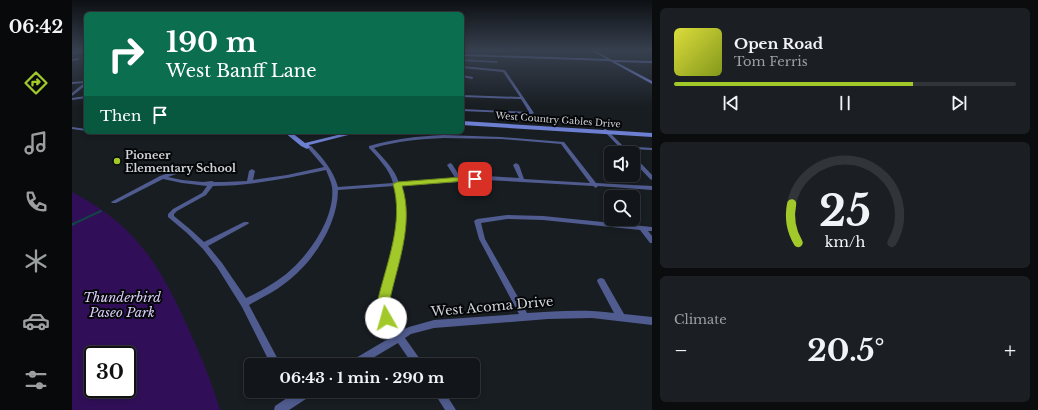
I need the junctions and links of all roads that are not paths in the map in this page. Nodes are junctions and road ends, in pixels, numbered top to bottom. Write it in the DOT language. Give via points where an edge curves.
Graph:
graph roads {
  1 [pos="484,69"];
  2 [pos="624,69"];
  3 [pos="627,69"];
  4 [pos="632,75"];
  5 [pos="638,75"];
  6 [pos="464,76"];
  7 [pos="472,78"];
  8 [pos="84,82"];
  9 [pos="652,83"];
  10 [pos="72,84"];
  11 [pos="84,84"];
  12 [pos="80,87"];
  13 [pos="84,87"];
  14 [pos="652,87"];
  15 [pos="475,90"];
  16 [pos="73,94"];
  17 [pos="464,96"];
  18 [pos="478,96"];
  19 [pos="84,97"];
  20 [pos="522,98"];
  21 [pos="72,99"];
  22 [pos="464,110"];
  23 [pos="464,122"];
  24 [pos="72,128"];
  25 [pos="84,128"];
  26 [pos="80,129"];
  27 [pos="84,130"];
  28 [pos="607,131"];
  29 [pos="290,134"];
  30 [pos="296,134"];
  31 [pos="336,134"];
  32 [pos="348,134"];
  33 [pos="652,134"];
  34 [pos="305,144"];
  35 [pos="621,146"];
  36 [pos="640,148"];
  37 [pos="652,149"];
  38 [pos="640,164"];
  39 [pos="450,165"];
  40 [pos="516,165"];
  41 [pos="327,168"];
  42 [pos="182,170"];
  43 [pos="252,171"];
  44 [pos="649,172"];
  45 [pos="162,177"];
  46 [pos="652,178"];
  47 [pos="459,180"];
  48 [pos="522,180"];
  49 [pos="250,181"];
  50 [pos="212,183"];
  51 [pos="397,184"];
  52 [pos="596,186"];
  53 [pos="335,188"];
  54 [pos="652,188"];
  55 [pos="114,202"];
  56 [pos="246,223"];
  57 [pos="642,228"];
  58 [pos="652,229"];
  59 [pos="652,241"];
  60 [pos="203,245"];
  61 [pos="601,281"];
  62 [pos="245,304"];
  63 [pos="524,317"];
  64 [pos="621,317"];
  65 [pos="652,321"];
  66 [pos="400,337"];
  67 [pos="272,358"];
  68 [pos="364,358"];
  69 [pos="414,358"];
  70 [pos="289,398"];
  71 [pos="442,398"];
  72 [pos="279,410"];
  73 [pos="450,410"];
  1 -- 20 [label="street" via="504,71"];
  2 -- 4 [label="main road"];
  3 -- 5 [label="main road"];
  4 -- 5 [label="main road"];
  4 -- 14 [label="main road"];
  5 -- 9 [label="main road"];
  6 -- 7 [label="street"];
  8 -- 10 [label="street"];
  11 -- 12 [label="street"];
  12 -- 13 [label="street"];
  12 -- 16 [label="street"];
  15 -- 18 [label="street"];
  17 -- 18 [label="street"];
  18 -- 20 [label="street"];
  19 -- 21 [label="street"];
  20 -- 22 [label="street" via="532,114"];
  23 -- 28 [label="main road, West Country Gables Drive"];
  24 -- 26 [label="street"];
  25 -- 26 [label="street"];
  26 -- 27 [label="street"];
  28 -- 33 [label="main road, West Country Gables Drive"];
  28 -- 35 [label="street"];
  29 -- 34 [label="main road"];
  30 -- 34 [label="main road"];
  31 -- 34 [label="main road"];
  32 -- 34 [label="main road"];
  34 -- 41 [label="street"];
  36 -- 37 [label="street"];
  38 -- 44 [label="street"];
  39 -- 47 [label="street"];
  40 -- 48 [label="street"];
  41 -- 49 [label="street"];
  41 -- 53 [label="street"];
  42 -- 45 [label="street"];
  43 -- 49 [label="street"];
  44 -- 46 [label="street"];
  45 -- 50 [label="street"];
  45 -- 55 [label="street"];
  47 -- 48 [label="street"];
  47 -- 51 [label="street"];
  48 -- 52 [label="street"];
  49 -- 50 [label="street"];
  50 -- 60 [label="street" via="204,194 171,217"];
  51 -- 52 [label="street" via="371,147 408,140 456,137 562,143"];
  51 -- 53 [label="street"];
  51 -- 66 [label="street" via="401,229 383,306 386,318"];
  52 -- 54 [label="street"];
  53 -- 62 [label="street" via="332,211 326,228 311,252 282,281"];
  56 -- 60 [label="street"];
  57 -- 58 [label="street"];
  57 -- 59 [label="street"];
  57 -- 63 [label="street" via="523,217 477,221 482,239"];
  60 -- 62 [label="street"];
  61 -- 64 [label="street"];
  62 -- 67 [label="street"];
  63 -- 64 [label="street, West Acoma Drive" via="592,314"];
  63 -- 66 [label="street, West Acoma Drive" via="434,324 409,331"];
  64 -- 65 [label="street, West Acoma Drive"];
  66 -- 68 [label="street, West Acoma Drive"];
  66 -- 69 [label="street"];
  70 -- 72 [label="street"];
  71 -- 73 [label="street"];
}
